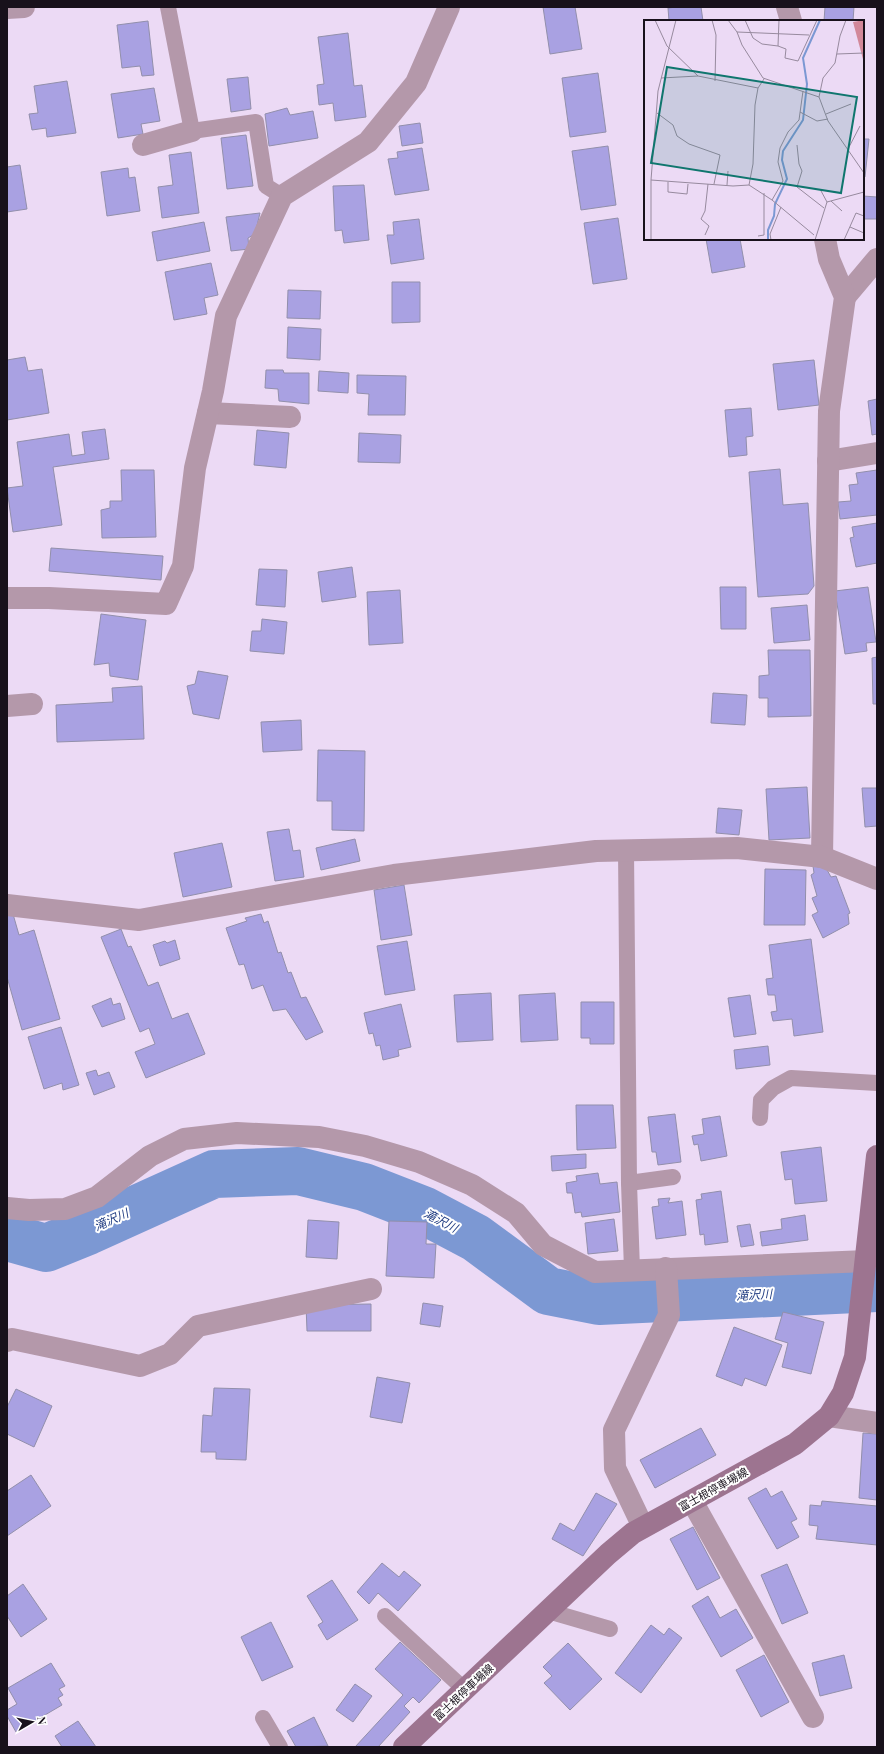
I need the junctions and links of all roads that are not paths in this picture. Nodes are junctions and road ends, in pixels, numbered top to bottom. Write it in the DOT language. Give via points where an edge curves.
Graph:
graph roads {
  1 [pos="24,7"];
  2 [pos="168,7"];
  3 [pos="449,7"];
  4 [pos="787,7"];
  5 [pos="7,8"];
  6 [pos="791,20"];
  7 [pos="192,131"];
  8 [pos="143,145"];
  9 [pos="282,196"];
  10 [pos="825,240"];
  11 [pos="877,258"];
  12 [pos="845,297"];
  13 [pos="208,413"];
  14 [pos="290,417"];
  15 [pos="877,453"];
  16 [pos="828,461"];
  17 [pos="7,598"];
  18 [pos="32,704"];
  19 [pos="7,706"];
  20 [pos="626,850"];
  21 [pos="822,857"];
  22 [pos="877,879"];
  23 [pos="7,904"];
  24 [pos="877,1083"];
  25 [pos="760,1118"];
  26 [pos="877,1156"];
  27 [pos="673,1177"];
  28 [pos="629,1183"];
  29 [pos="7,1208"];
  30 [pos="867,1261"];
  31 [pos="666,1268"];
  32 [pos="632,1270"];
  33 [pos="370,1289"];
  34 [pos="7,1341"];
  35 [pos="829,1416"];
  36 [pos="877,1423"];
  37 [pos="692,1501"];
  38 [pos="643,1527"];
  39 [pos="548,1611"];
  40 [pos="386,1616"];
  41 [pos="610,1629"];
  42 [pos="465,1690"];
  43 [pos="813,1717"];
  44 [pos="263,1718"];
  45 [pos="280,1747"];
  46 [pos="404,1747"];
  1 -- 5 [label="street"];
  2 -- 7 [label="lane"];
  3 -- 9 [label="street" via="416,83 368,142"];
  4 -- 6 [label="street"];
  7 -- 8 [label="street"];
  7 -- 9 [label="lane" via="256,122 266,186"];
  9 -- 13 [label="street" via="226,316"];
  10 -- 12 [label="street" via="829,259"];
  11 -- 12 [label="street"];
  12 -- 16 [label="street" via="829,411"];
  13 -- 14 [label="street"];
  13 -- 17 [label="street" via="196,468 183,566 166,604"];
  15 -- 16 [label="street"];
  16 -- 21 [label="street"];
  18 -- 19 [label="street"];
  20 -- 21 [label="street" via="737,848"];
  20 -- 23 [label="street" via="596,851 394,875 139,920"];
  20 -- 28 [label="lane"];
  21 -- 22 [label="street"];
  24 -- 25 [label="lane" via="791,1078 773,1088 761,1100"];
  26 -- 30 [label="main road, 富士根停車場線"];
  27 -- 28 [label="lane"];
  28 -- 32 [label="lane"];
  29 -- 32 [label="street" via="65,1209 97,1197 150,1156 184,1139 237,1133 318,1137 365,1146 419,1162 472,1185 516,1213 543,1245 595,1272"];
  30 -- 31 [label="street"];
  30 -- 35 [label="main road, 富士根停車場線" via="855,1357 843,1393"];
  31 -- 32 [label="street"];
  31 -- 38 [label="street" via="669,1315 614,1430 615,1468"];
  33 -- 34 [label="street" via="198,1326 170,1354 140,1366 12,1339"];
  35 -- 36 [label="street"];
  35 -- 37 [label="main road, 富士根停車場線" via="796,1444"];
  37 -- 38 [label="main road, 富士根停車場線"];
  37 -- 43 [label="street"];
  38 -- 39 [label="main road, 富士根停車場線" via="608,1554"];
  39 -- 41 [label="lane"];
  39 -- 42 [label="main road, 富士根停車場線"];
  40 -- 42 [label="lane"];
  42 -- 46 [label="main road, 富士根停車場線"];
  44 -- 45 [label="lane"];
}
